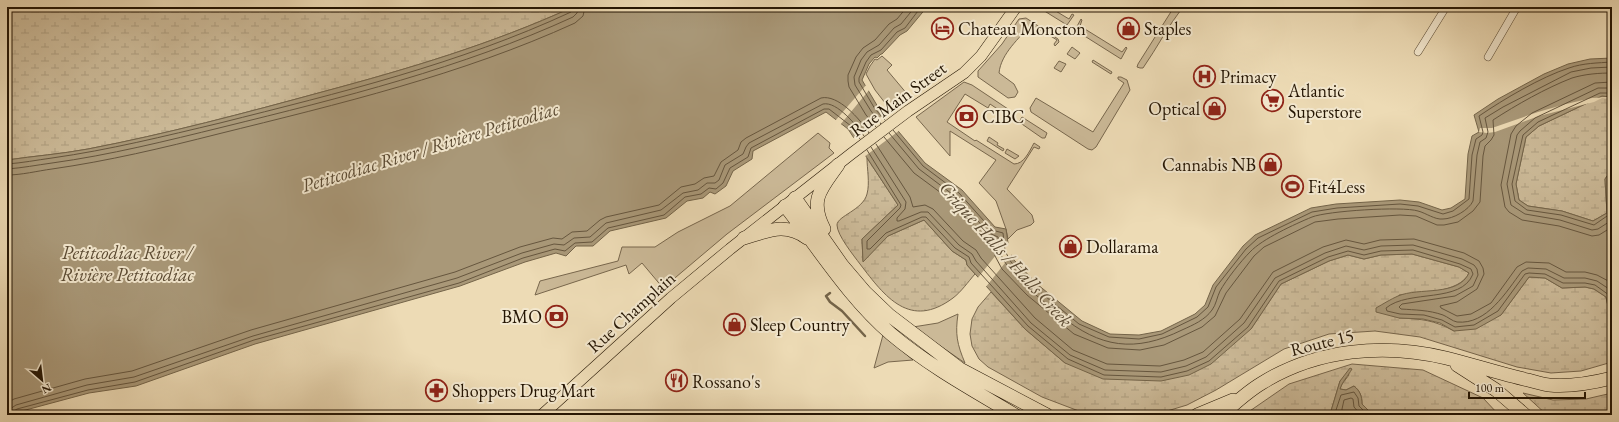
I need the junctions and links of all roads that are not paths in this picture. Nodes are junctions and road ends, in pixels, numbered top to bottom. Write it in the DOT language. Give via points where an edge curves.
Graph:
graph roads {
  1 [pos="1016,7"];
  2 [pos="1446,7"];
  3 [pos="1517,7"];
  4 [pos="1418,52"];
  5 [pos="1488,57"];
  6 [pos="838,165"];
  7 [pos="795,198"];
  8 [pos="785,206"];
  9 [pos="744,238"];
  10 [pos="815,244"];
  11 [pos="842,264"];
  12 [pos="1446,358"];
  13 [pos="1612,378"];
  14 [pos="1242,397"];
  15 [pos="542,415"];
  16 [pos="1015,415"];
  17 [pos="1048,415"];
  18 [pos="1197,415"];
  19 [pos="1222,415"];
  20 [pos="1524,415"];
  1 -- 6 [label="main road, Rue Main Street" via="981,56 964,73 908,111"];
  2 -- 4 [label="street"];
  3 -- 5 [label="street"];
  6 -- 7 [label="main road, Rue Main Street"];
  6 -- 11 [label="highway" via="818,193 816,207"];
  7 -- 8 [label="main road, Rue Main Street"];
  7 -- 11 [label="highway"];
  8 -- 9 [label="main road, Rue Champlain"];
  8 -- 10 [label="highway"];
  9 -- 10 [label="highway" via="779,228 797,231"];
  9 -- 15 [label="main road, Rue Champlain" via="671,298"];
  10 -- 16 [label="highway" via="855,297 891,334 940,370"];
  11 -- 17 [label="highway" via="865,292 889,315 960,369"];
  12 -- 13 [label="highway, Route 15" via="1549,385 1592,383"];
  12 -- 14 [label="highway, Route 15" via="1381,349 1329,356 1283,371"];
  12 -- 20 [label="highway" via="1496,390"];
  14 -- 18 [label="highway"];
  14 -- 19 [label="highway, Route 15"];
}
